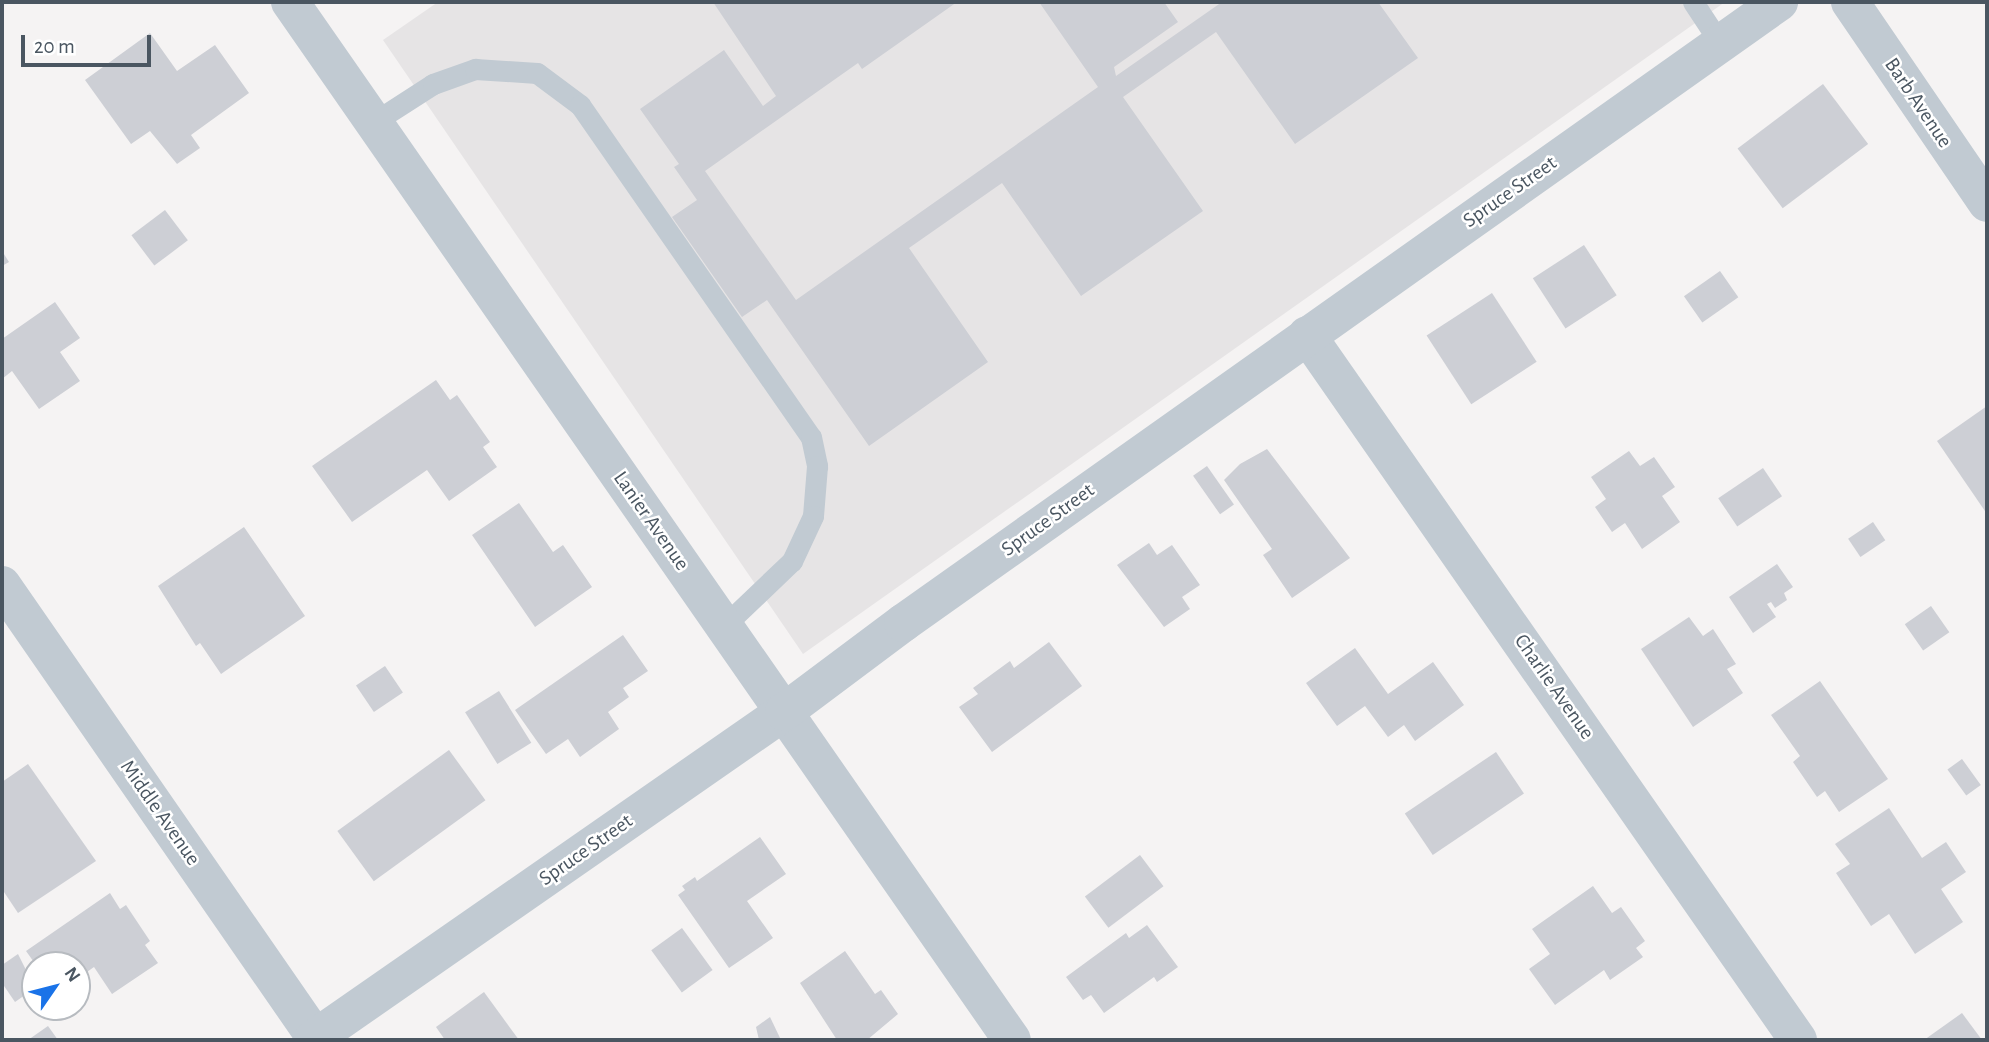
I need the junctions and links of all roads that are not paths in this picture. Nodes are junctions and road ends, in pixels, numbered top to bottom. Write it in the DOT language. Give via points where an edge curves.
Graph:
graph roads {
  1 [pos="290,2"];
  2 [pos="1693,2"];
  3 [pos="1779,2"];
  4 [pos="1850,2"];
  5 [pos="1720,43"];
  6 [pos="374,122"];
  7 [pos="1987,203"];
  8 [pos="1307,335"];
  9 [pos="2,585"];
  10 [pos="724,626"];
  11 [pos="784,712"];
  12 [pos="315,1039"];
  13 [pos="1012,1040"];
  14 [pos="1798,1040"];
  1 -- 6 [label="street, Lanier Avenue"];
  2 -- 5 [label="lane"];
  3 -- 5 [label="street, Spruce Street"];
  4 -- 7 [label="street, Barb Avenue"];
  5 -- 8 [label="street, Spruce Street"];
  6 -- 10 [label="street, Lanier Avenue"];
  6 -- 10 [label="lane" via="433,85 475,69 537,73 580,105 811,437 817,466 813,516 792,561"];
  8 -- 11 [label="street, Spruce Street"];
  8 -- 14 [label="street, Charlie Avenue"];
  9 -- 12 [label="street, Middle Avenue"];
  10 -- 11 [label="street, Lanier Avenue"];
  11 -- 12 [label="street, Spruce Street"];
  11 -- 13 [label="street, Lanier Avenue"];
}
